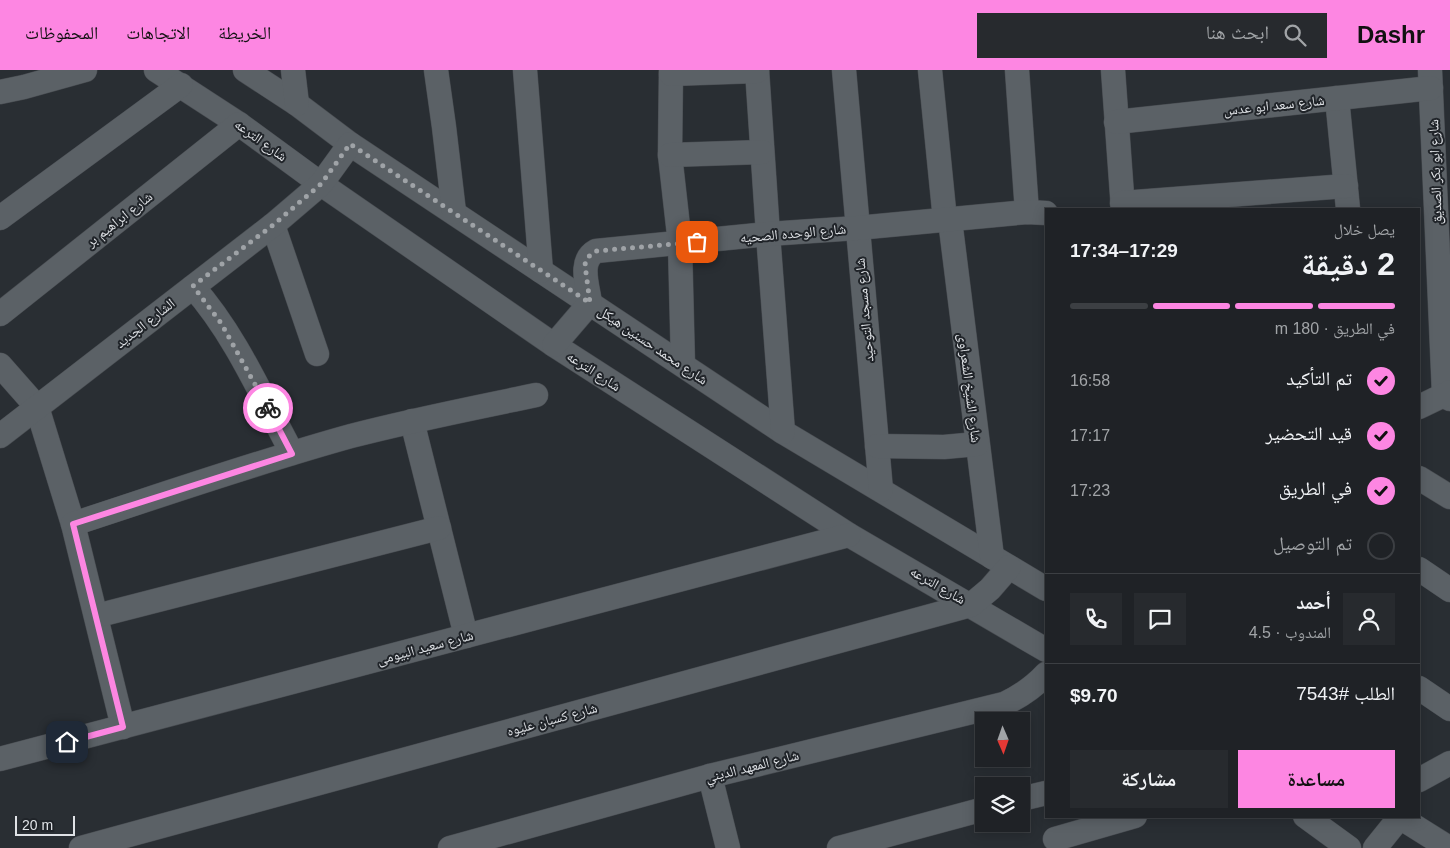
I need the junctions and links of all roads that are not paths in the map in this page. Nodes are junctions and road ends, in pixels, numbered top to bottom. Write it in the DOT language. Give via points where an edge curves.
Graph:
graph roads {
  1 [pos="85,70"];
  2 [pos="156,70"];
  3 [pos="245,70"];
  4 [pos="293,70"];
  5 [pos="436,70"];
  6 [pos="525,70"];
  7 [pos="844,70"];
  8 [pos="930,70"];
  9 [pos="1017,70"];
  10 [pos="1113,70"];
  11 [pos="757,71"];
  12 [pos="671,72"];
  13 [pos="1431,79"];
  14 [pos="181,85"];
  15 [pos="0,92"];
  16 [pos="1337,98"];
  17 [pos="297,104"];
  18 [pos="1116,122"];
  19 [pos="239,124"];
  20 [pos="350,144"];
  21 [pos="762,152"];
  22 [pos="670,156"];
  23 [pos="321,184"];
  24 [pos="1347,198"];
  25 [pos="1122,206"];
  26 [pos="454,212"];
  27 [pos="1036,213"];
  28 [pos="0,218"];
  29 [pos="947,220"];
  30 [pos="273,225"];
  31 [pos="857,228"];
  32 [pos="768,234"];
  33 [pos="1444,236"];
  34 [pos="680,244"];
  35 [pos="541,271"];
  36 [pos="193,286"];
  37 [pos="590,303"];
  38 [pos="1445,308"];
  39 [pos="0,314"];
  40 [pos="554,345"];
  41 [pos="317,354"];
  42 [pos="0,365"];
  43 [pos="683,365"];
  44 [pos="536,395"];
  45 [pos="1448,395"];
  46 [pos="37,407"];
  47 [pos="1420,407"];
  48 [pos="412,421"];
  49 [pos="783,432"];
  50 [pos="0,436"];
  51 [pos="977,444"];
  52 [pos="877,446"];
  53 [pos="292,454"];
  54 [pos="1420,479"];
  55 [pos="881,490"];
  56 [pos="1450,497"];
  57 [pos="73,524"];
  58 [pos="439,528"];
  59 [pos="849,534"];
  60 [pos="1000,562"];
  61 [pos="1420,570"];
  62 [pos="1045,588"];
  63 [pos="1450,590"];
  64 [pos="971,604"];
  65 [pos="96,616"];
  66 [pos="466,636"];
  67 [pos="1045,649"];
  68 [pos="1045,675"];
  69 [pos="1420,689"];
  70 [pos="1450,709"];
  71 [pos="123,727"];
  72 [pos="0,759"];
  73 [pos="1450,763"];
  74 [pos="710,776"];
  75 [pos="1420,779"];
  76 [pos="1045,793"];
  77 [pos="1030,797"];
  78 [pos="975,811"];
  79 [pos="1128,818"];
  80 [pos="1308,818"];
  81 [pos="1398,818"];
  82 [pos="1401,818"];
  83 [pos="1055,839"];
  84 [pos="146,840"];
  85 [pos="81,848"];
  86 [pos="450,848"];
  87 [pos="728,848"];
  88 [pos="838,848"];
  89 [pos="1349,848"];
  90 [pos="1375,848"];
  91 [pos="1448,848"];
  1 -- 15 [label="street"];
  2 -- 14 [label="street, شارع الترعه"];
  3 -- 17 [label="street, شارع محمد حسنين هيكل"];
  4 -- 17 [label="street"];
  5 -- 26 [label="street"];
  6 -- 35 [label="street"];
  7 -- 31 [label="street, شارع مسجد التوحيد"];
  8 -- 29 [label="street, شارع الشيخ الشعراوى"];
  9 -- 27 [label="street"];
  10 -- 18 [label="street"];
  11 -- 12 [label="street"];
  11 -- 21 [label="street"];
  12 -- 22 [label="street"];
  13 -- 16 [label="street, شارع سعد ابو عدس"];
  13 -- 33 [label="street, شارع ابو بكر الصديق"];
  14 -- 19 [label="street, شارع الترعه"];
  14 -- 28 [label="street"];
  16 -- 18 [label="street, شارع سعد ابو عدس"];
  16 -- 24 [label="street"];
  17 -- 20 [label="street, شارع محمد حسنين هيكل"];
  18 -- 25 [label="street"];
  19 -- 23 [label="street, شارع الترعه"];
  19 -- 39 [label="street, شارع ابراهيم بر"];
  20 -- 23 [label="street, الشارع الجديد"];
  20 -- 26 [label="street, شارع محمد حسنين هيكل"];
  21 -- 22 [label="street"];
  21 -- 32 [label="street"];
  22 -- 34 [label="street"];
  23 -- 30 [label="street, الشارع الجديد"];
  23 -- 40 [label="street, شارع الترعه"];
  24 -- 25 [label="street"];
  26 -- 35 [label="street, شارع محمد حسنين هيكل"];
  27 -- 29 [label="street, شارع الوحده الصحيه"];
  29 -- 31 [label="street, شارع الوحده الصحيه"];
  29 -- 51 [label="street, شارع الشيخ الشعراوى"];
  30 -- 36 [label="street, الشارع الجديد"];
  30 -- 41 [label="street"];
  31 -- 32 [label="street, شارع الوحده الصحيه"];
  31 -- 52 [label="street, شارع مسجد التوحيد"];
  32 -- 34 [label="street, شارع الوحده الصحيه"];
  32 -- 49 [label="street"];
  33 -- 38 [label="street, شارع ابو بكر الصديق"];
  34 -- 37 [label="street, شارع الوحده الصحيه" via="592,253 585,265"];
  34 -- 43 [label="street"];
  35 -- 37 [label="street, شارع محمد حسنين هيكل"];
  36 -- 46 [label="street, الشارع الجديد"];
  36 -- 53 [label="street" via="229,336"];
  37 -- 40 [label="street"];
  37 -- 43 [label="street, شارع محمد حسنين هيكل"];
  38 -- 45 [label="street, شارع ابو بكر الصديق"];
  40 -- 59 [label="street, شارع الترعه"];
  42 -- 46 [label="street"];
  43 -- 49 [label="street, شارع محمد حسنين هيكل"];
  44 -- 48 [label="street"];
  45 -- 47 [label="street"];
  46 -- 50 [label="street, الشارع الجديد"];
  46 -- 57 [label="street"];
  48 -- 53 [label="street"];
  48 -- 58 [label="street"];
  49 -- 55 [label="street, شارع محمد حسنين هيكل"];
  51 -- 52 [label="street"];
  51 -- 60 [label="street, شارع الشيخ الشعراوى"];
  52 -- 55 [label="street, شارع مسجد التوحيد"];
  53 -- 57 [label="street"];
  54 -- 56 [label="street"];
  55 -- 60 [label="street, شارع محمد حسنين هيكل"];
  57 -- 65 [label="street"];
  58 -- 65 [label="street"];
  58 -- 66 [label="street"];
  59 -- 64 [label="street, شارع الترعه"];
  59 -- 66 [label="street, شارع سعيد البيومى"];
  60 -- 62 [label="street, شارع محمد حسنين هيكل"];
  60 -- 64 [label="street, شارع كسبان عليوه" via="990,589"];
  61 -- 63 [label="street"];
  64 -- 67 [label="street, شارع الترعه"];
  64 -- 84 [label="street, شارع كسبان عليوه"];
  65 -- 71 [label="street"];
  66 -- 71 [label="street, شارع سعيد البيومى"];
  68 -- 74 [label="street, شارع المعهد الديني" via="1021,697 1004,704"];
  69 -- 70 [label="street"];
  71 -- 72 [label="street, شارع سعيد البيومى"];
  73 -- 75 [label="street"];
  74 -- 86 [label="street, شارع المعهد الديني"];
  74 -- 87 [label="street"];
  76 -- 77 [label="street"];
  78 -- 88 [label="street"];
  79 -- 83 [label="street"];
  80 -- 89 [label="street"];
  81 -- 90 [label="street"];
  82 -- 91 [label="street"];
  84 -- 85 [label="street, شارع كسبان عليوه"];
}
